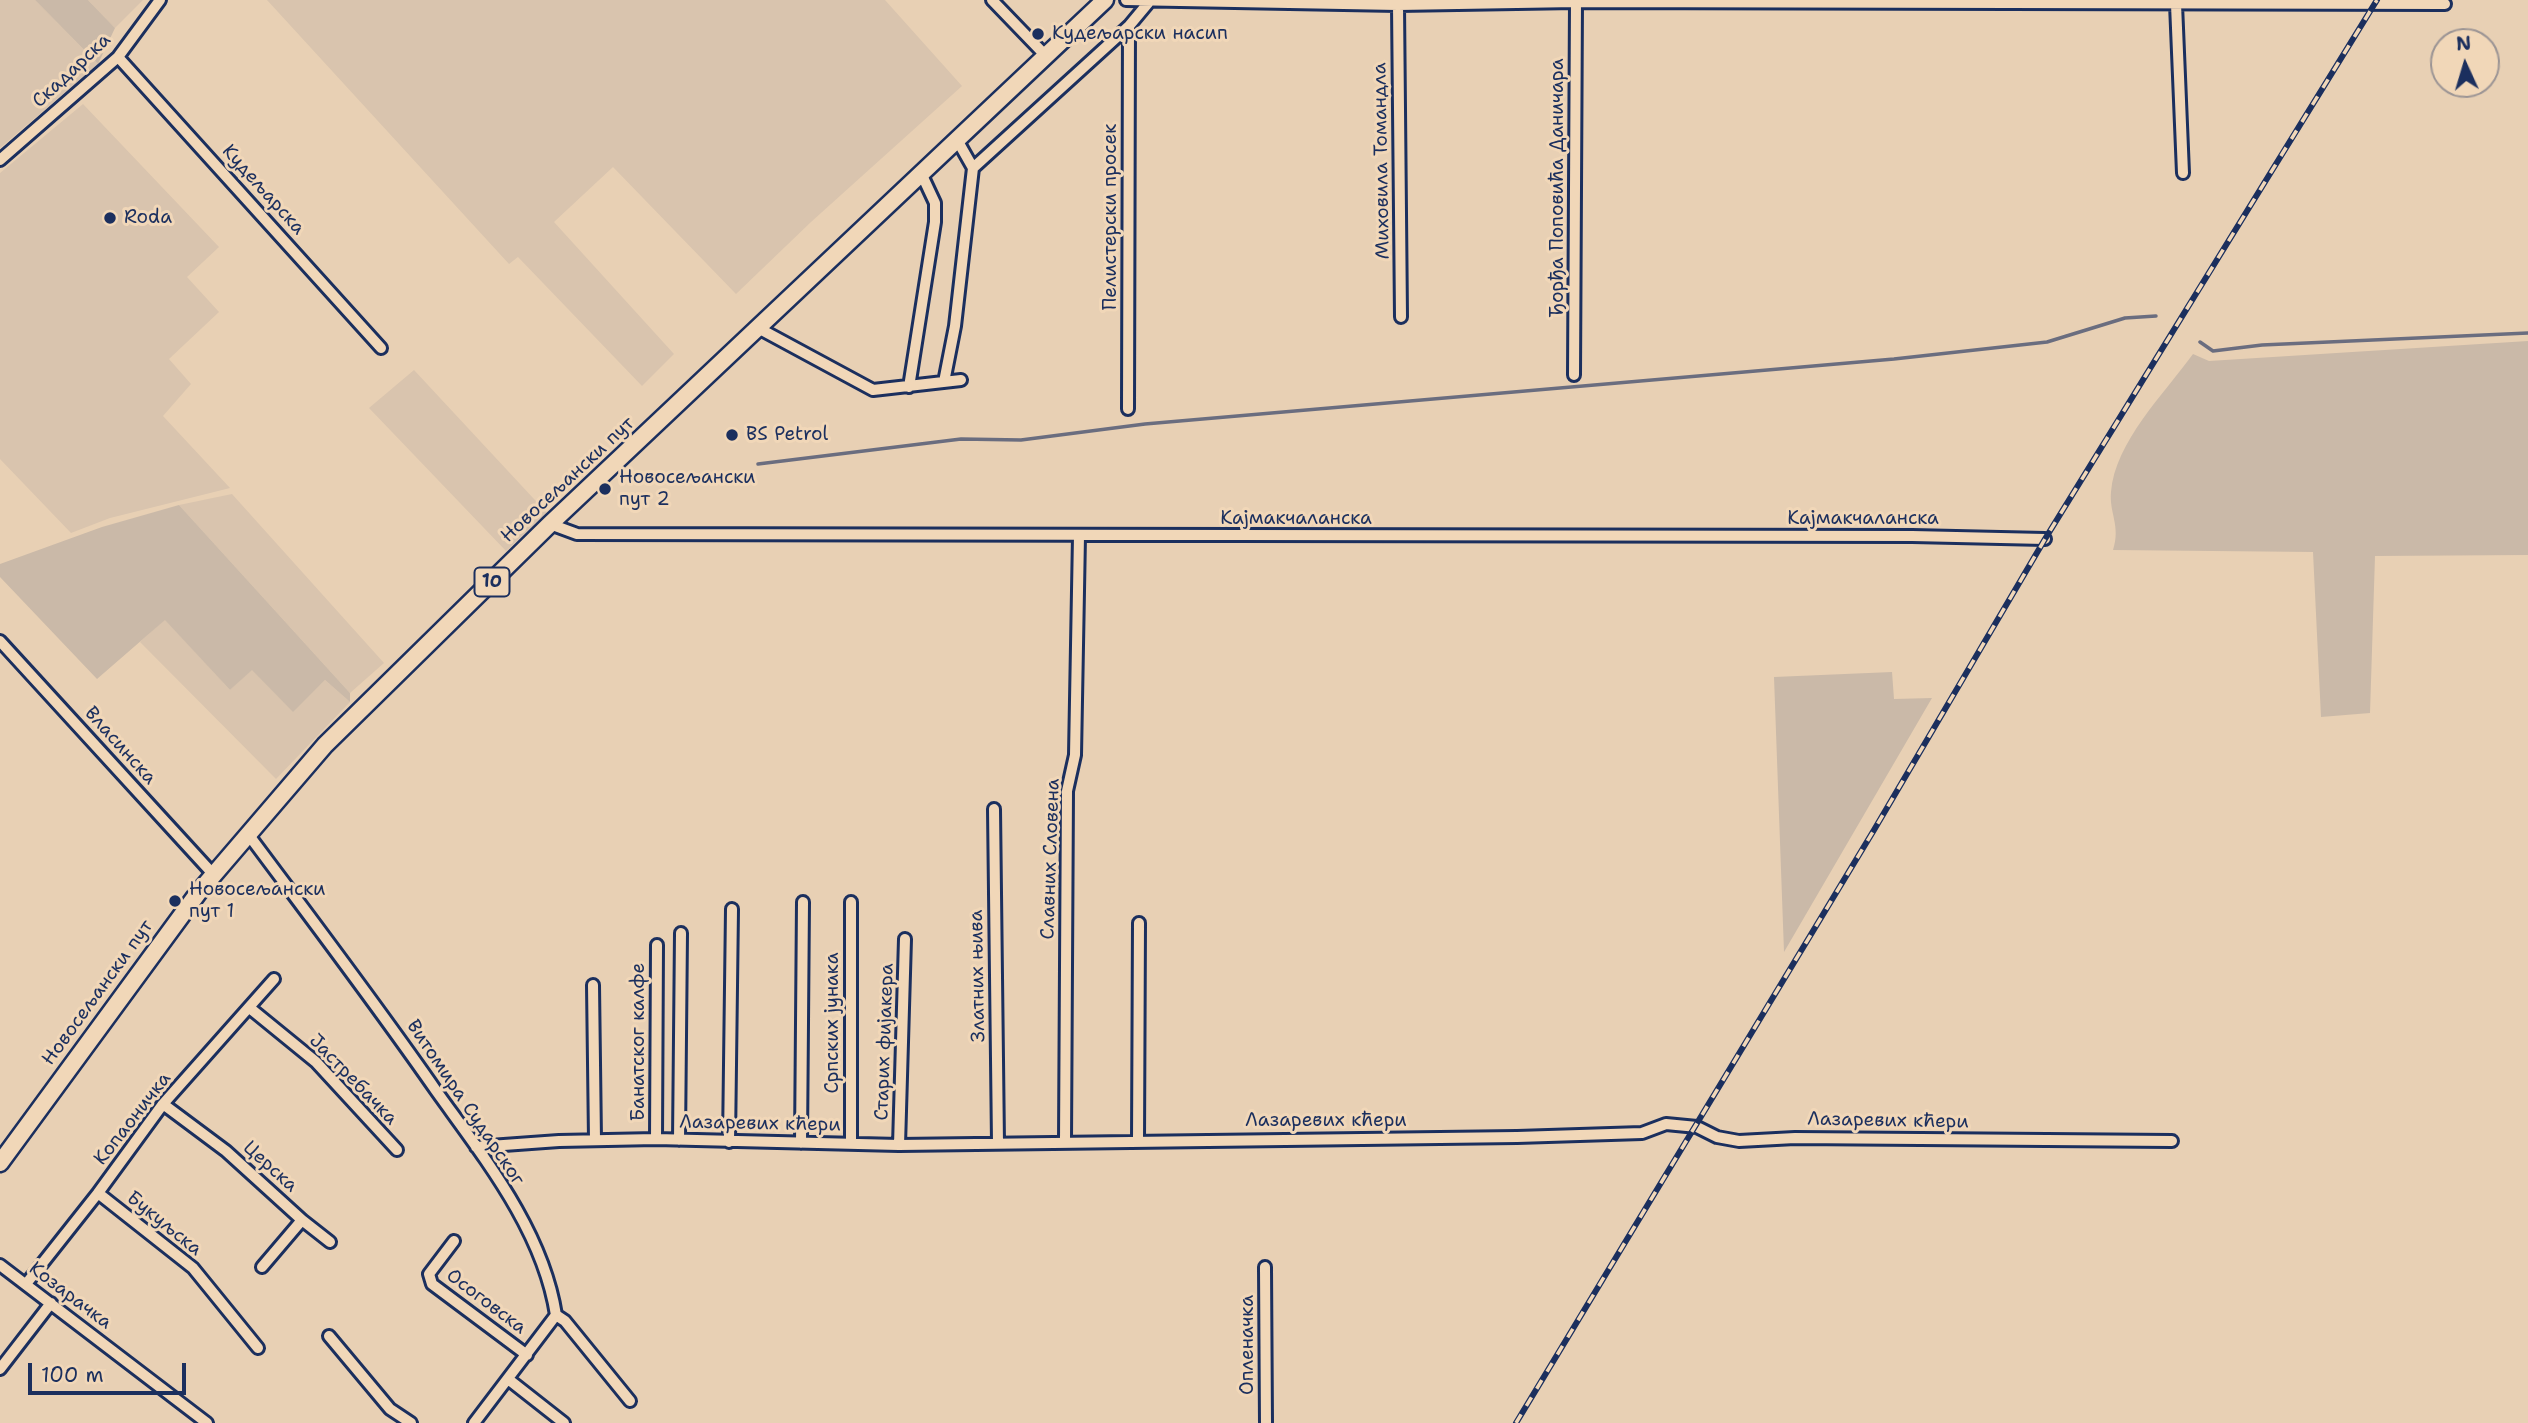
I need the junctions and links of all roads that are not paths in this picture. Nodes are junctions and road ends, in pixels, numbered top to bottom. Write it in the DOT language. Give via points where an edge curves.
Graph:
graph roads {
  1 [pos="160,0"];
  2 [pos="992,0"];
  3 [pos="1105,0"];
  4 [pos="1126,0"];
  5 [pos="1149,2"];
  6 [pos="1576,2"];
  7 [pos="1872,2"];
  8 [pos="2176,4"];
  9 [pos="2445,4"];
  10 [pos="1398,5"];
  11 [pos="1129,26"];
  12 [pos="1045,55"];
  13 [pos="118,57"];
  14 [pos="956,138"];
  15 [pos="0,160"];
  16 [pos="973,168"];
  17 [pos="921,173"];
  18 [pos="2183,173"];
  19 [pos="1401,317"];
  20 [pos="760,329"];
  21 [pos="381,348"];
  22 [pos="1574,375"];
  23 [pos="961,380"];
  24 [pos="944,382"];
  25 [pos="909,387"];
  26 [pos="1128,409"];
  27 [pos="550,524"];
  28 [pos="1079,537"];
  29 [pos="2045,540"];
  30 [pos="0,641"];
  31 [pos="994,809"];
  32 [pos="248,834"];
  33 [pos="213,874"];
  34 [pos="803,902"];
  35 [pos="851,902"];
  36 [pos="732,909"];
  37 [pos="1139,923"];
  38 [pos="681,933"];
  39 [pos="905,939"];
  40 [pos="657,945"];
  41 [pos="274,979"];
  42 [pos="593,985"];
  43 [pos="251,1009"];
  44 [pos="163,1104"];
  45 [pos="656,1139"];
  46 [pos="595,1140"];
  47 [pos="679,1140"];
  48 [pos="1065,1141"];
  49 [pos="1138,1141"];
  50 [pos="2172,1141"];
  51 [pos="729,1142"];
  52 [pos="801,1143"];
  53 [pos="998,1143"];
  54 [pos="850,1144"];
  55 [pos="899,1145"];
  56 [pos="476,1147"];
  57 [pos="397,1150"];
  58 [pos="0,1163"];
  59 [pos="98,1193"];
  60 [pos="302,1220"];
  61 [pos="454,1241"];
  62 [pos="330,1242"];
  63 [pos="0,1267"];
  64 [pos="262,1267"];
  65 [pos="1265,1268"];
  66 [pos="26,1284"];
  67 [pos="51,1303"];
  68 [pos="556,1315"];
  69 [pos="329,1336"];
  70 [pos="258,1348"];
  71 [pos="527,1355"];
  72 [pos="0,1369"];
  73 [pos="508,1379"];
  74 [pos="630,1401"];
  75 [pos="207,1423"];
  76 [pos="411,1423"];
  77 [pos="474,1423"];
  78 [pos="564,1423"];
  79 [pos="1266,1423"];
  1 -- 13 [label="street, Скадарска"];
  2 -- 12 [label="street"];
  3 -- 12 [label="main road, Новосељански пут / 10"];
  4 -- 5 [label="street"];
  5 -- 10 [label="street"];
  5 -- 11 [label="street"];
  6 -- 7 [label="street"];
  6 -- 10 [label="street"];
  6 -- 22 [label="street, Ђорђа Поповића Даничара"];
  7 -- 8 [label="street"];
  8 -- 9 [label="street"];
  8 -- 18 [label="street"];
  10 -- 19 [label="street, Миховила Томандла"];
  11 -- 16 [label="street"];
  11 -- 26 [label="street, Пелистерски просек"];
  12 -- 14 [label="main road, Новосељански пут / 10"];
  13 -- 15 [label="street, Скадарска"];
  13 -- 21 [label="street, Кудељарска"];
  14 -- 16 [label="street"];
  14 -- 17 [label="main road, Новосељански пут / 10"];
  16 -- 24 [label="street"];
  17 -- 20 [label="main road, Новосељански пут / 10"];
  17 -- 25 [label="street" via="935,203 935,222"];
  20 -- 25 [label="street" via="869,388"];
  20 -- 27 [label="main road, Новосељански пут / 10"];
  23 -- 24 [label="street"];
  24 -- 25 [label="street"];
  27 -- 28 [label="street, Кајмакчаланска" via="577,534"];
  27 -- 32 [label="main road, Новосељански пут / 10" via="325,744"];
  28 -- 29 [label="street, Кајмакчаланска" via="1912,536"];
  28 -- 48 [label="street, Славних Словена" via="1075,755 1067,791"];
  30 -- 33 [label="street, Власинска"];
  31 -- 53 [label="street, Златних њива"];
  32 -- 33 [label="main road, Новосељански пут / 10"];
  32 -- 56 [label="street, Витомира Сударског"];
  33 -- 58 [label="main road, Новосељански пут / 10"];
  34 -- 52 [label="street"];
  35 -- 54 [label="street, Српских јунака"];
  36 -- 51 [label="street"];
  37 -- 49 [label="street"];
  38 -- 47 [label="street"];
  39 -- 55 [label="street, Старих фијакера"];
  40 -- 45 [label="street, Банатског калфе"];
  41 -- 43 [label="street, Копаоничка"];
  42 -- 46 [label="street"];
  43 -- 44 [label="street, Копаоничка"];
  43 -- 57 [label="street, Јастребачка" via="316,1062"];
  44 -- 59 [label="street, Копаоничка"];
  44 -- 60 [label="street, Церска" via="226,1151"];
  45 -- 46 [label="street, Лазаревих кћери"];
  45 -- 47 [label="street, Лазаревих кћери"];
  46 -- 56 [label="street, Лазаревих кћери"];
  47 -- 51 [label="street, Лазаревих кћери"];
  48 -- 49 [label="street, Лазаревих кћери"];
  48 -- 53 [label="street, Лазаревих кћери"];
  49 -- 50 [label="street, Лазаревих кћери" via="1642,1133 1666,1124 1697,1126 1717,1137 1739,1141"];
  51 -- 52 [label="street, Лазаревих кћери"];
  52 -- 54 [label="street, Лазаревих кћери"];
  53 -- 55 [label="street, Лазаревих кћери"];
  54 -- 55 [label="street, Лазаревих кћери"];
  56 -- 68 [label="street, Витомира Сударског" via="533,1243 551,1283"];
  59 -- 66 [label="street, Копаоничка"];
  59 -- 70 [label="street, Букуљска" via="193,1268"];
  60 -- 62 [label="street"];
  60 -- 64 [label="street, Церска"];
  61 -- 71 [label="street, Осоговска" via="429,1274 432,1284"];
  63 -- 66 [label="street, Козарачка"];
  65 -- 79 [label="street, Опленачка"];
  66 -- 67 [label="street, Козарачка"];
  67 -- 72 [label="street"];
  67 -- 75 [label="street, Козарачка"];
  68 -- 71 [label="street"];
  68 -- 74 [label="street"];
  69 -- 76 [label="street" via="390,1409"];
  71 -- 73 [label="street"];
  73 -- 77 [label="street"];
  73 -- 78 [label="street"];
}
